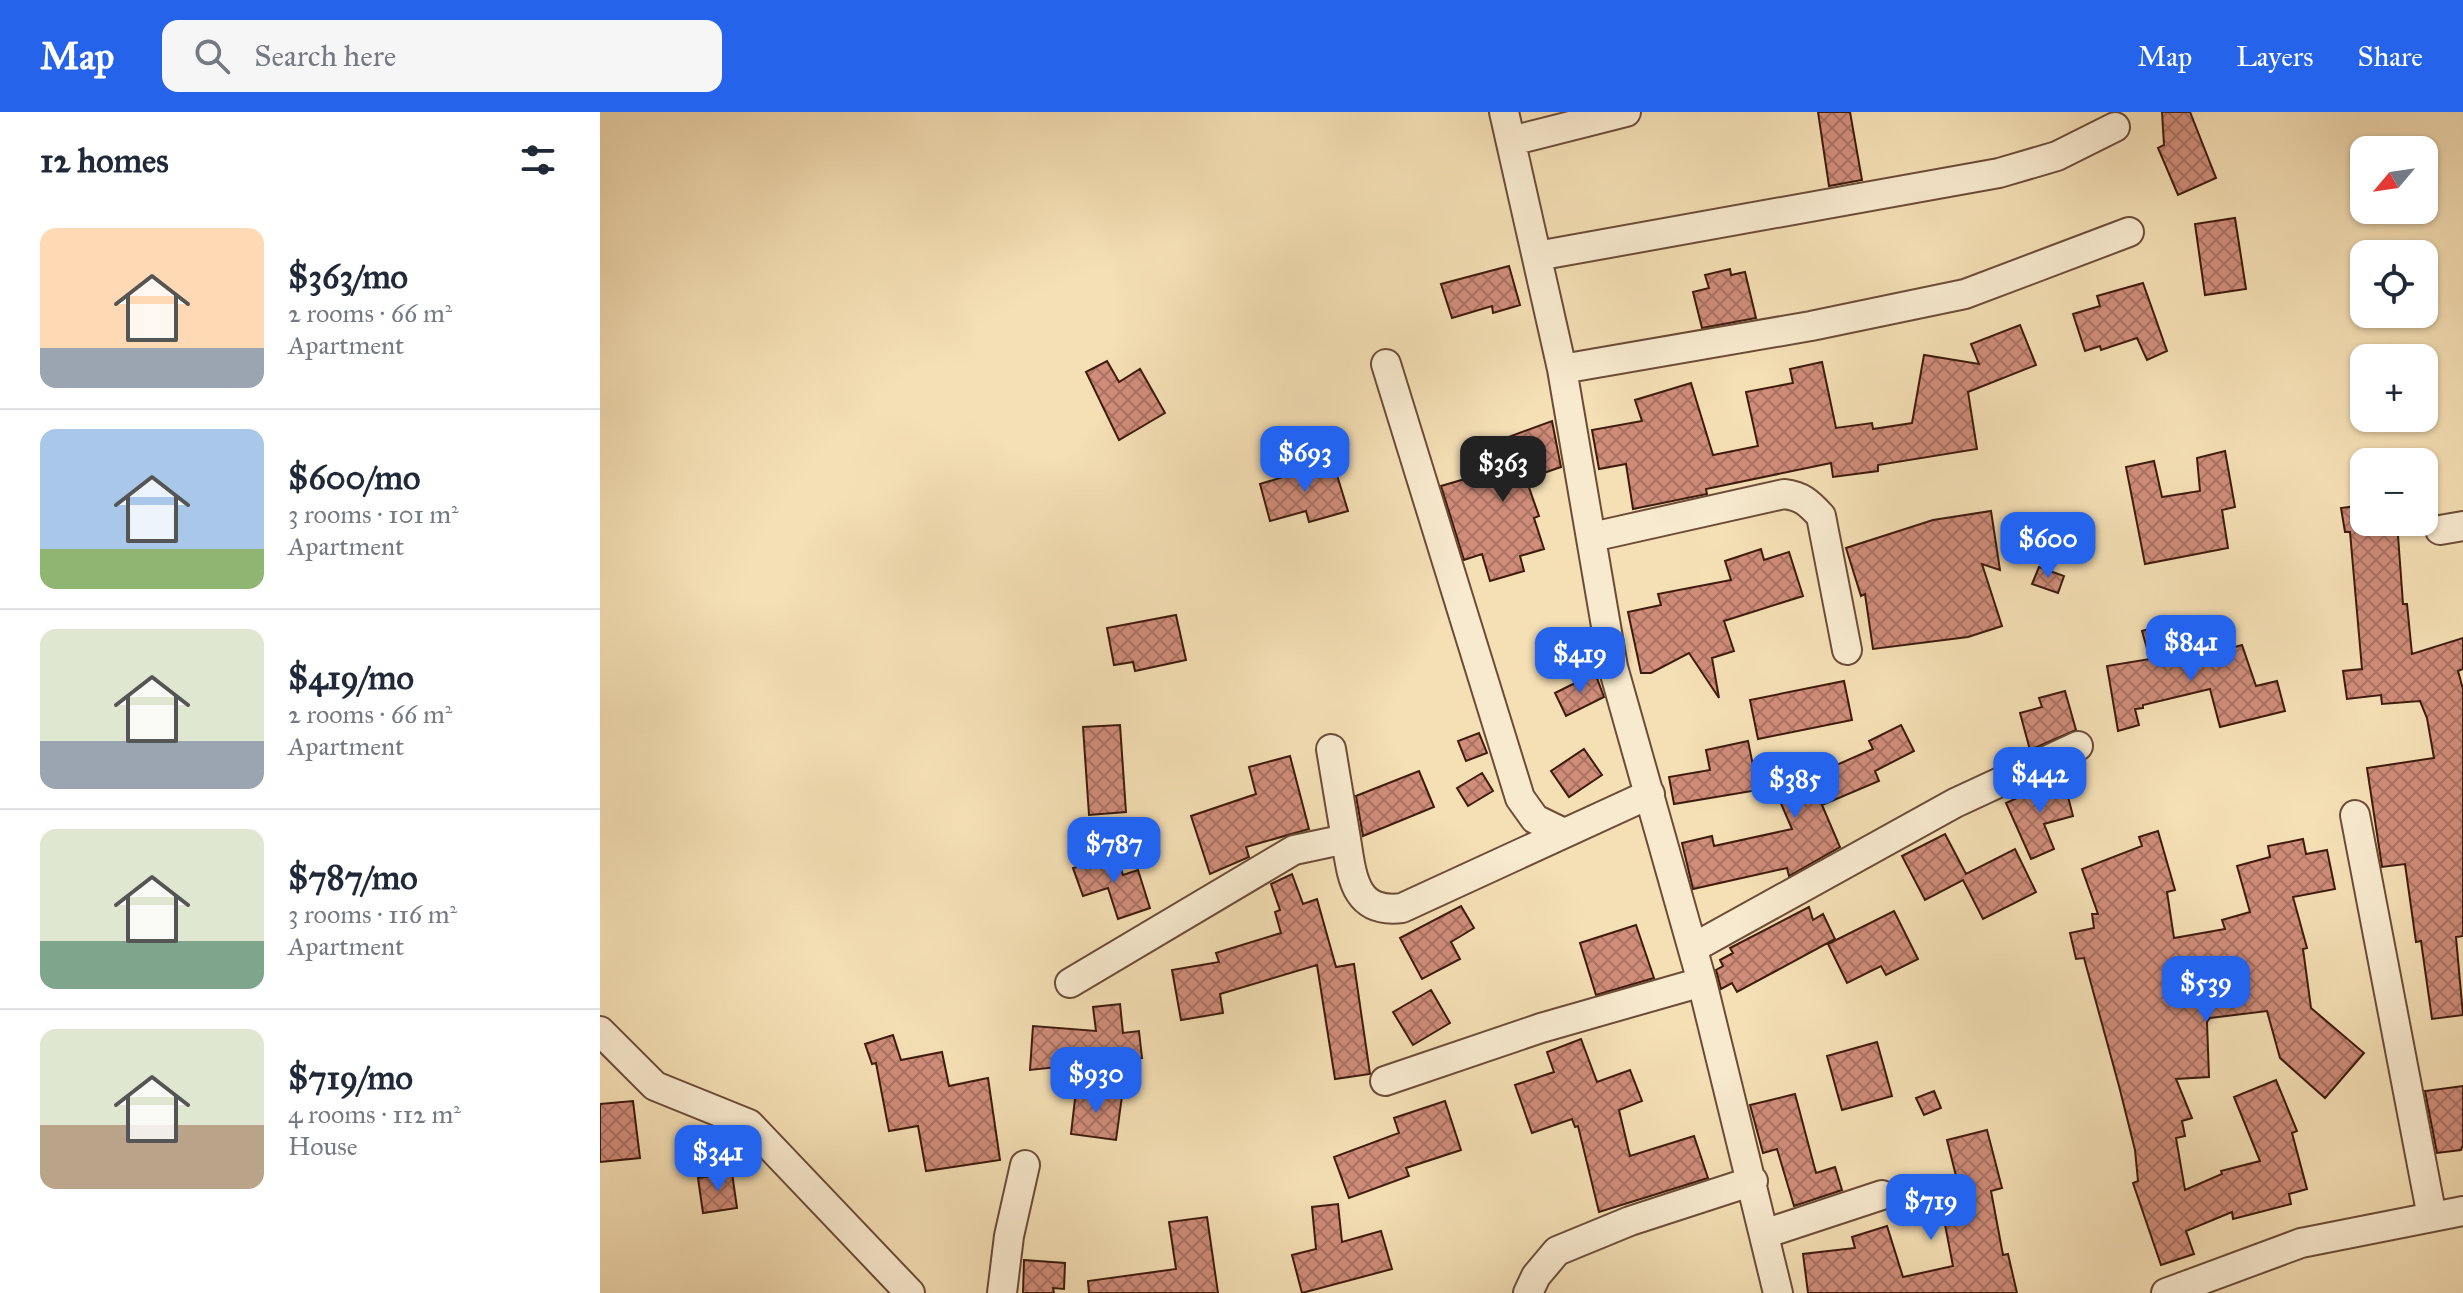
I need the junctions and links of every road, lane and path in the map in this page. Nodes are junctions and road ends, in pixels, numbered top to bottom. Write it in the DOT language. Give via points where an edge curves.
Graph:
graph roads {
  1 [pos="1504,112"];
  2 [pos="1626,112"];
  3 [pos="2115,127"];
  4 [pos="1511,141"];
  5 [pos="2129,232"];
  6 [pos="1537,256"];
  7 [pos="1386,364"];
  8 [pos="1562,369"];
  9 [pos="1592,537"];
  10 [pos="1847,650"];
  11 [pos="2078,746"];
  12 [pos="1331,749"];
  13 [pos="1650,794"];
  14 [pos="2355,815"];
  15 [pos="1564,833"];
  16 [pos="1346,839"];
  17 [pos="1693,948"];
  18 [pos="1702,982"];
  19 [pos="1070,983"];
  20 [pos="600,1031"];
  21 [pos="1385,1081"];
  22 [pos="1025,1165"];
  23 [pos="1753,1181"];
  24 [pos="1882,1195"];
  25 [pos="2463,1211"];
  26 [pos="2432,1217"];
  27 [pos="1764,1234"];
  28 [pos="910,1293"];
  29 [pos="1002,1293"];
  30 [pos="1528,1293"];
  31 [pos="1778,1293"];
  32 [pos="2166,1293"];
  1 -- 4 [label="street"];
  2 -- 4 [label="street"];
  3 -- 6 [label="street" via="2057,156 1999,173"];
  4 -- 6 [label="street"];
  5 -- 8 [label="street" via="1965,294"];
  6 -- 8 [label="street"];
  7 -- 15 [label="street" via="1520,798 1535,819"];
  8 -- 9 [label="street"];
  9 -- 10 [label="street" via="1795,495 1821,516"];
  9 -- 13 [label="street" via="1613,667"];
  11 -- 17 [label="street" via="1955,803"];
  12 -- 16 [label="street"];
  13 -- 15 [label="street"];
  13 -- 17 [label="street"];
  14 -- 26 [label="street"];
  15 -- 16 [label="street" via="1419,903 1385,910 1354,885"];
  16 -- 19 [label="street" via="1294,850"];
  17 -- 18 [label="street"];
  18 -- 21 [label="street" via="1541,1028"];
  18 -- 23 [label="street"];
  20 -- 28 [label="street" via="655,1086 749,1124"];
  22 -- 29 [label="street"];
  23 -- 27 [label="street"];
  23 -- 30 [label="street" via="1557,1251"];
  24 -- 27 [label="street"];
  25 -- 26 [label="street"];
  26 -- 32 [label="street" via="2301,1243"];
  27 -- 31 [label="street"];
}
